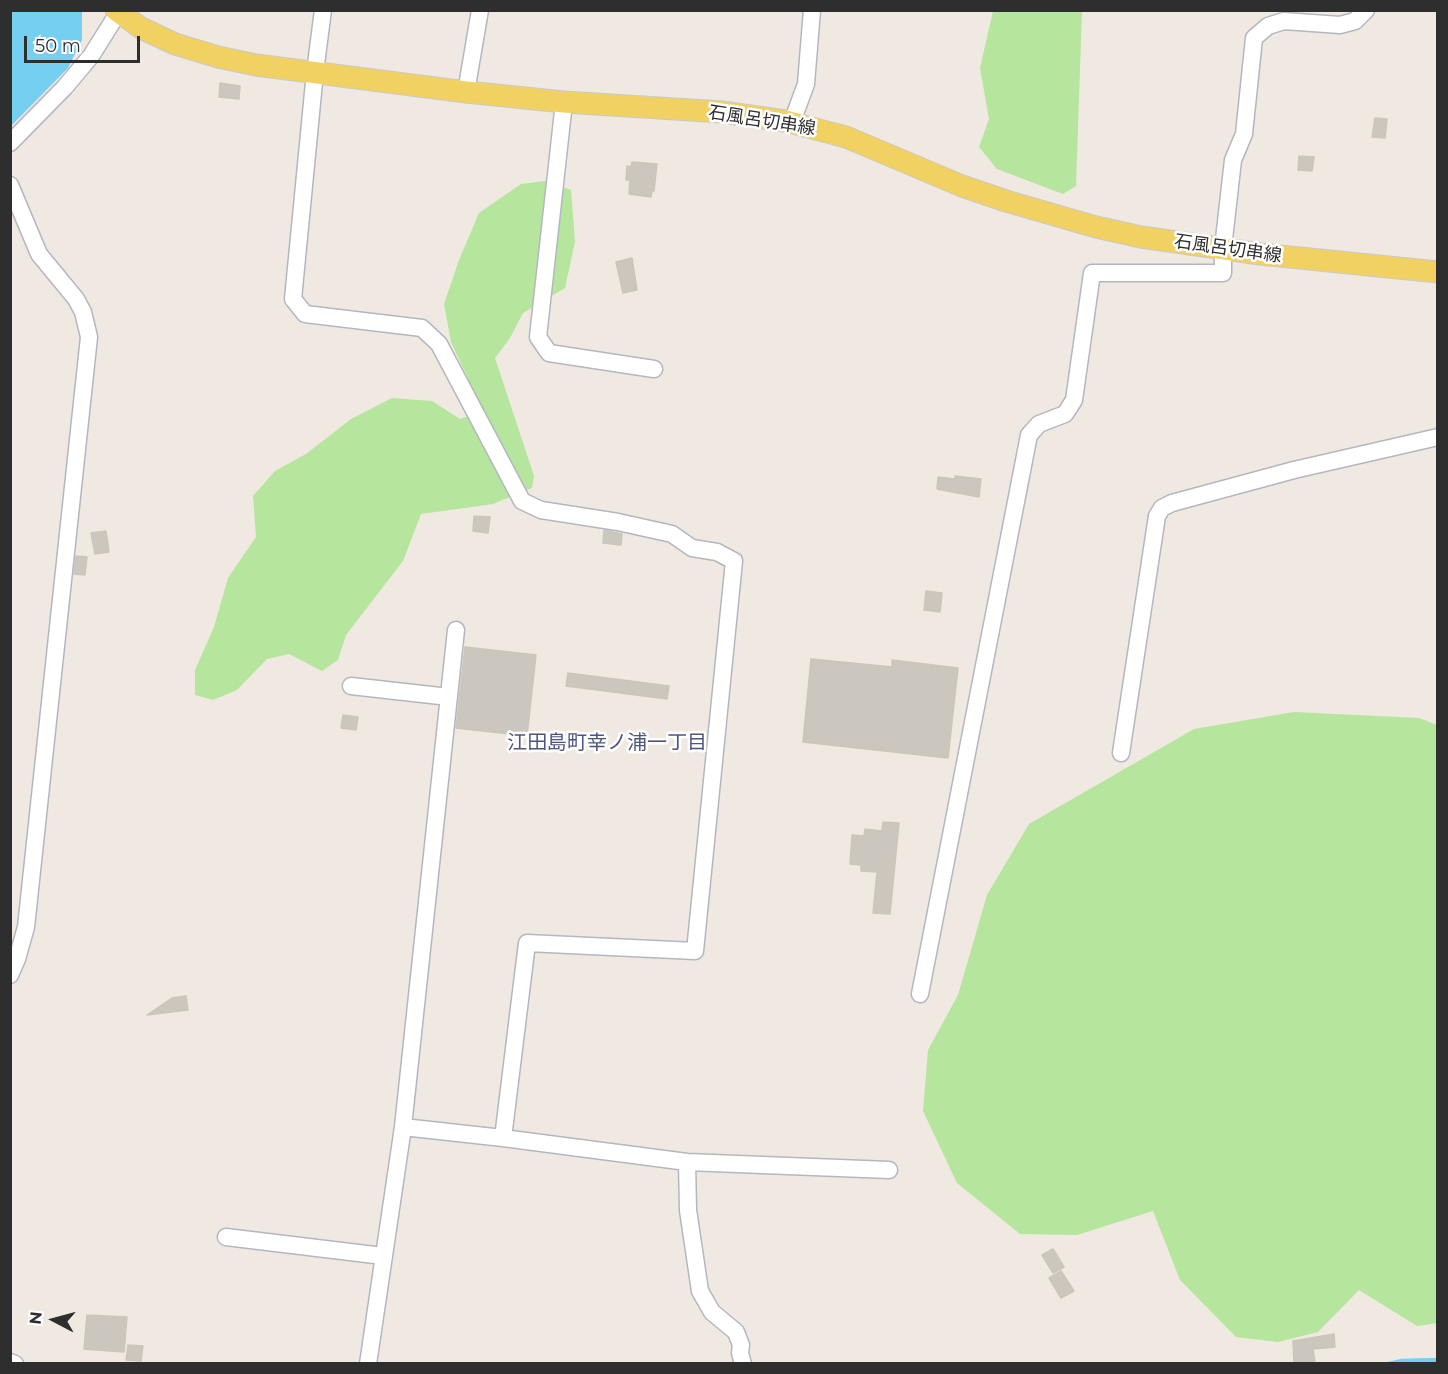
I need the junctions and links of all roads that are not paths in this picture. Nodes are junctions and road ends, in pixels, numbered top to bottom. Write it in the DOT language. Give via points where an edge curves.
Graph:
graph roads {
  1 [pos="323,10"];
  2 [pos="480,10"];
  3 [pos="812,10"];
  4 [pos="1366,10"];
  5 [pos="117,12"];
  6 [pos="315,72"];
  7 [pos="466,92"];
  8 [pos="564,102"];
  9 [pos="792,122"];
  10 [pos="10,142"];
  11 [pos="10,185"];
  12 [pos="1224,248"];
  13 [pos="1437,272"];
  14 [pos="654,369"];
  15 [pos="1437,438"];
  16 [pos="456,630"];
  17 [pos="351,686"];
  18 [pos="449,697"];
  19 [pos="1121,753"];
  20 [pos="10,975"];
  21 [pos="920,994"];
  22 [pos="403,1127"];
  23 [pos="503,1138"];
  24 [pos="687,1162"];
  25 [pos="889,1170"];
  26 [pos="226,1238"];
  27 [pos="383,1256"];
  28 [pos="368,1364"];
  29 [pos="743,1364"];
  1 -- 6 [label="street"];
  2 -- 7 [label="street"];
  3 -- 9 [label="street" via="806,84"];
  4 -- 12 [label="street" via="1355,21 1340,25 1284,21 1268,26 1254,38 1244,134 1233,160"];
  5 -- 6 [label="main road, 石風呂切串線" via="175,44 256,65"];
  5 -- 10 [label="street" via="91,56"];
  6 -- 7 [label="main road, 石風呂切串線"];
  6 -- 23 [label="street" via="293,299 305,314 422,328 439,345 522,501 541,510 672,534 692,548 717,552 734,561 695,951 527,943"];
  7 -- 8 [label="main road, 石風呂切串線"];
  8 -- 9 [label="main road, 石風呂切串線" via="732,113"];
  8 -- 14 [label="street" via="538,337 549,353"];
  9 -- 12 [label="main road, 石風呂切串線" via="846,137 962,186 1050,215 1141,237"];
  11 -- 20 [label="street" via="39,254 83,312 89,337 26,927"];
  12 -- 13 [label="main road, 石風呂切串線"];
  12 -- 21 [label="street" via="1223,273 1092,273 1074,400 1065,414 1039,424 1029,435"];
  15 -- 19 [label="street" via="1294,470 1162,508 1157,516"];
  16 -- 18 [label="street"];
  17 -- 18 [label="street"];
  18 -- 22 [label="street"];
  22 -- 23 [label="street"];
  22 -- 27 [label="street"];
  23 -- 24 [label="street"];
  24 -- 25 [label="street"];
  24 -- 29 [label="street" via="688,1210 700,1291 712,1312 736,1332"];
  26 -- 27 [label="street"];
  27 -- 28 [label="street"];
}
